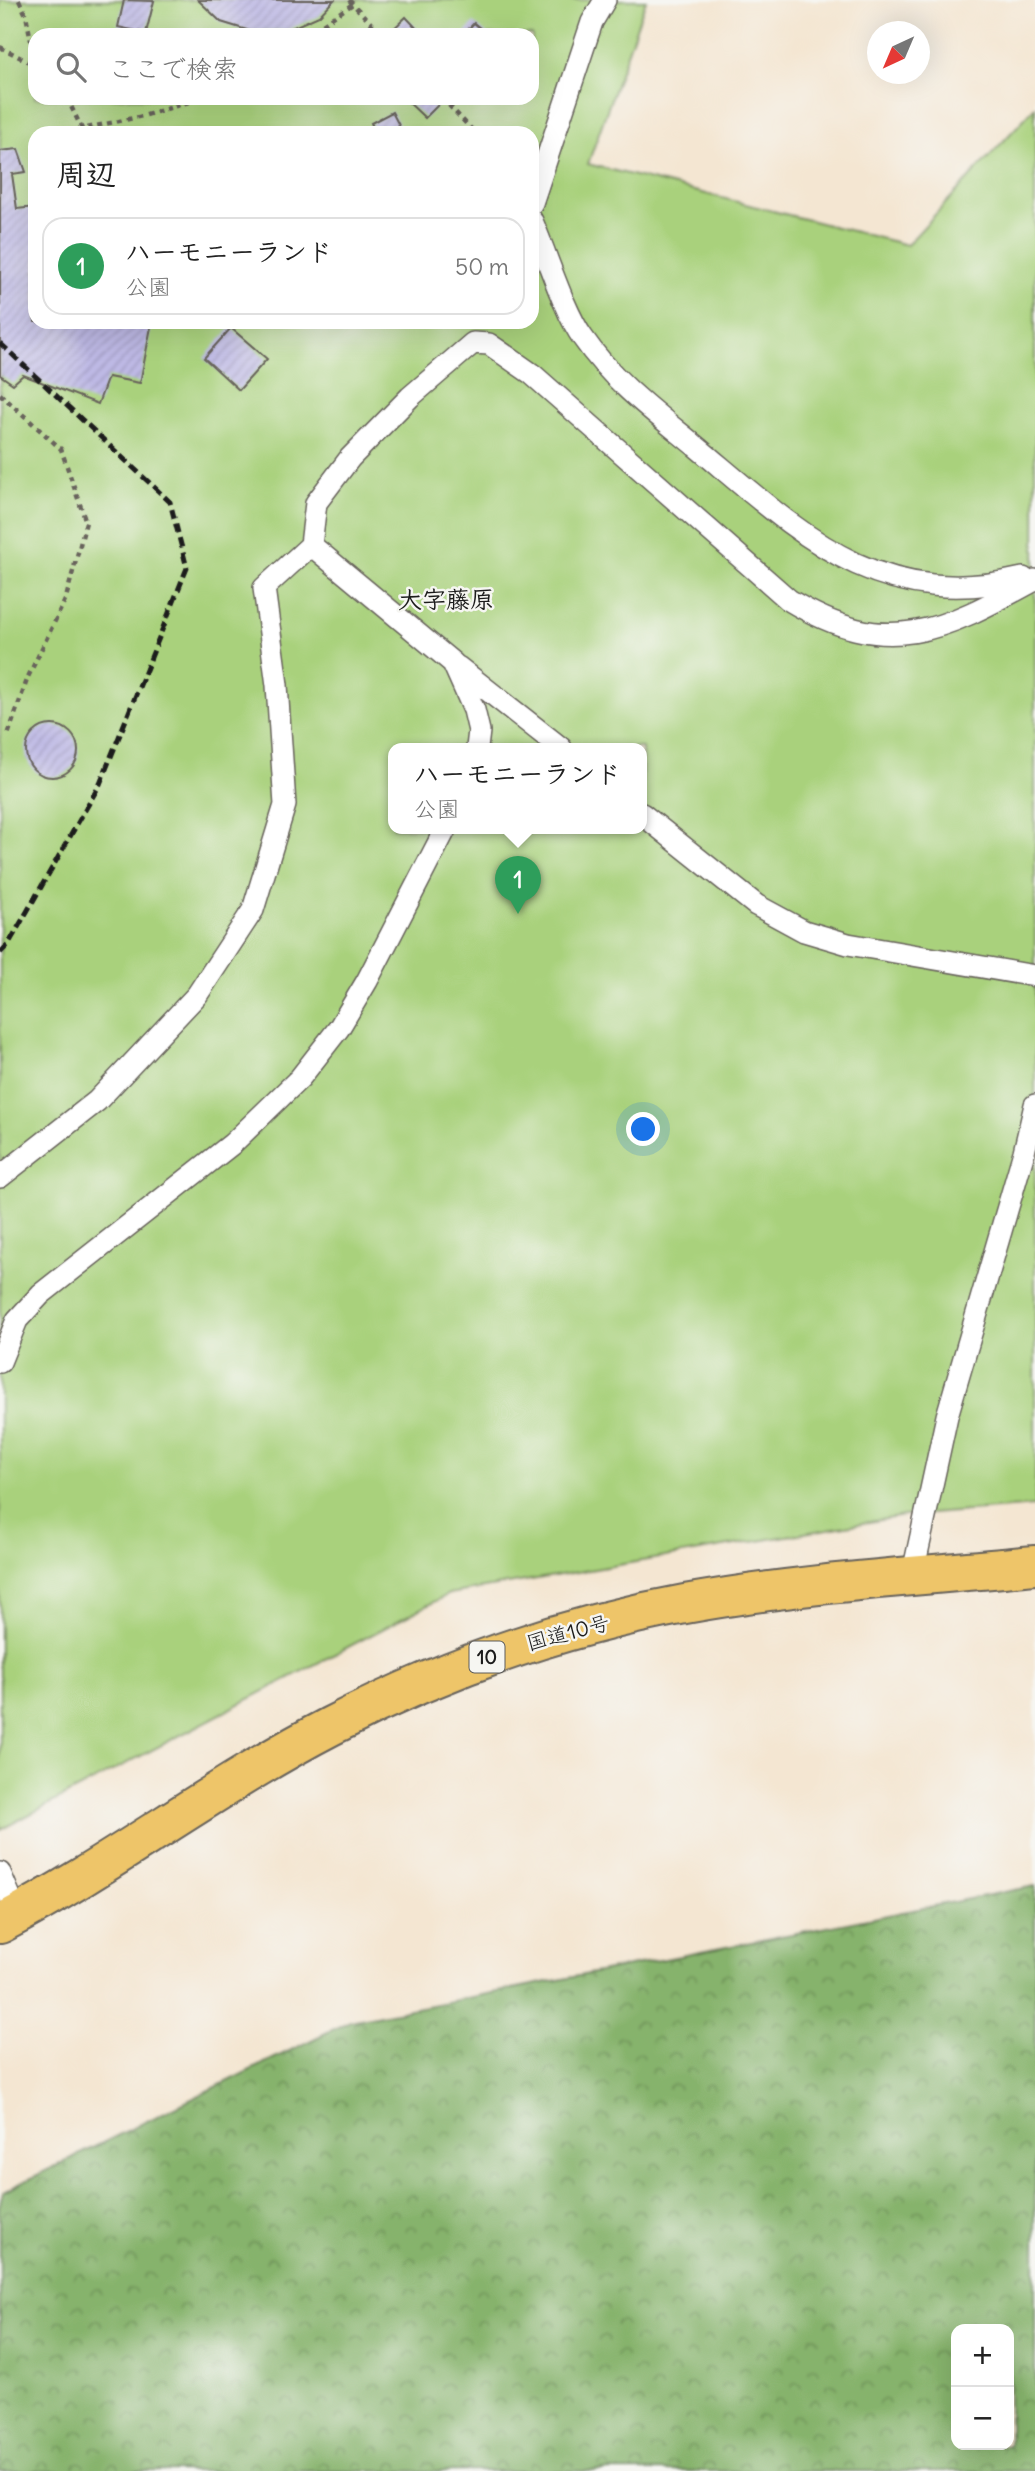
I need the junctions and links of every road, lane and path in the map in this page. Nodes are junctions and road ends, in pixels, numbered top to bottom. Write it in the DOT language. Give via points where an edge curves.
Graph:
graph roads {
  1 [pos="19,0"];
  2 [pos="605,0"];
  3 [pos="351,2"];
  4 [pos="28,28"];
  5 [pos="316,28"];
  6 [pos="375,28"];
  7 [pos="0,47"];
  8 [pos="28,60"];
  9 [pos="70,105"];
  10 [pos="179,105"];
  11 [pos="449,105"];
  12 [pos="81,126"];
  13 [pos="96,126"];
  14 [pos="468,126"];
  15 [pos="539,182"];
  16 [pos="539,237"];
  17 [pos="0,394"];
  18 [pos="311,545"];
  19 [pos="1035,578"];
  20 [pos="453,663"];
  21 [pos="8,735"];
  22 [pos="478,743"];
  23 [pos="555,743"];
  24 [pos="647,818"];
  25 [pos="443,834"];
  26 [pos="1035,976"];
  27 [pos="1035,1105"];
  28 [pos="0,1177"];
  29 [pos="0,1362"];
  30 [pos="1035,1565"];
  31 [pos="912,1577"];
  32 [pos="0,1873"];
  33 [pos="9,1920"];
  1 -- 4 [label="path"];
  2 -- 15 [label="lane" via="592,23"];
  3 -- 5 [label="path"];
  3 -- 6 [label="path"];
  7 -- 8 [label="path"];
  9 -- 12 [label="path"];
  10 -- 13 [label="path"];
  11 -- 14 [label="path"];
  16 -- 19 [label="lane" via="581,335 610,374 781,519 829,552 880,574 934,585 992,585"];
  17 -- 21 [label="path" via="61,449 86,523 66,598 28,677"];
  18 -- 19 [label="lane" via="316,503 350,458 410,397 473,343 489,344 532,374 789,600 820,619 862,633 925,632 970,616"];
  18 -- 20 [label="lane"];
  18 -- 28 [label="lane" via="264,588 277,685 285,805 253,911 197,995 97,1101"];
  20 -- 22 [label="lane" via="474,710"];
  20 -- 23 [label="lane"];
  24 -- 26 [label="lane" via="756,905 804,931 848,944"];
  25 -- 29 [label="lane" via="367,981 339,1028 300,1078 232,1144 41,1294 17,1320"];
  27 -- 31 [label="lane" via="947,1416"];
  30 -- 31 [label="highway, 国道10号 / 10"];
  31 -- 33 [label="highway, 国道10号 / 10" via="683,1604 506,1651 445,1673 330,1726"];
  32 -- 33 [label="lane"];
}
